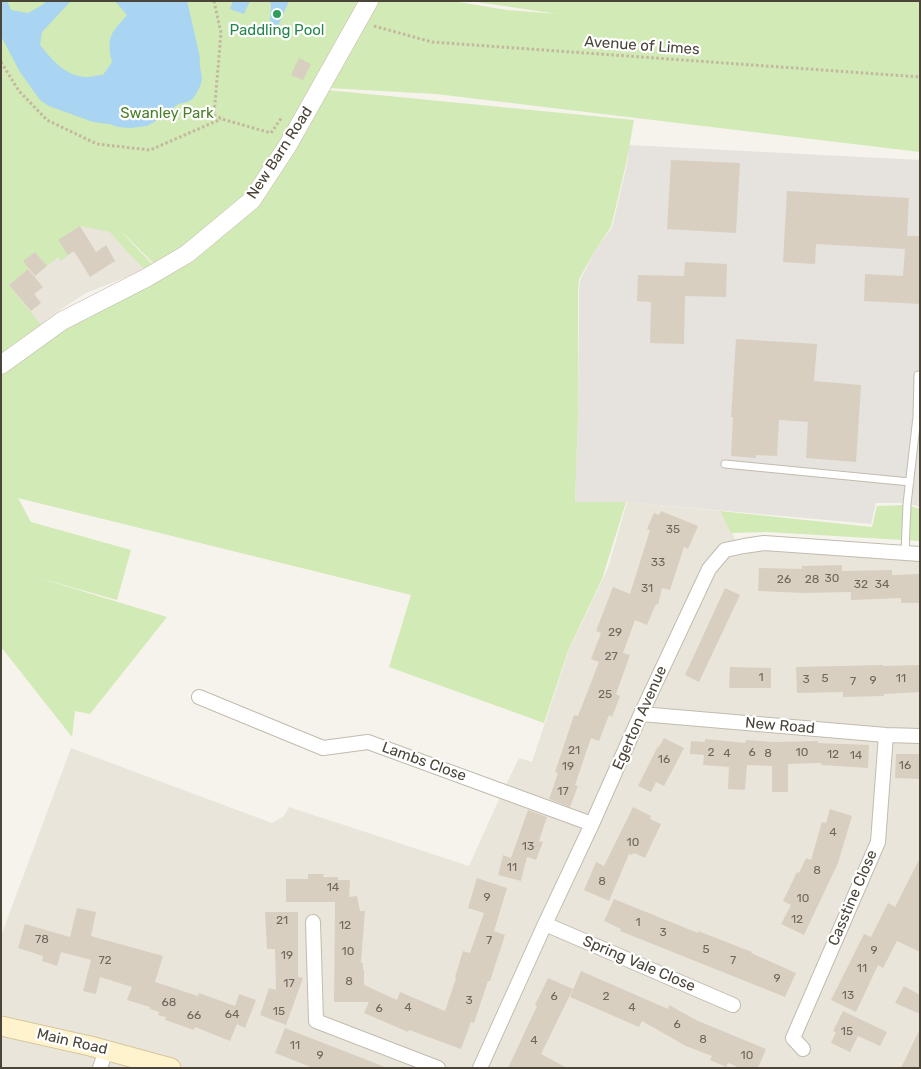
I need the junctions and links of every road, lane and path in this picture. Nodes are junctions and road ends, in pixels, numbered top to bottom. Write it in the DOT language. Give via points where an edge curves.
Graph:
graph roads {
  1 [pos="214,1"];
  2 [pos="369,1"];
  3 [pos="368,25"];
  4 [pos="1,62"];
  5 [pos="920,78"];
  6 [pos="282,116"];
  7 [pos="222,119"];
  8 [pos="1,365"];
  9 [pos="920,375"];
  10 [pos="725,464"];
  11 [pos="910,482"];
  12 [pos="904,552"];
  13 [pos="920,554"];
  14 [pos="199,698"];
  15 [pos="641,714"];
  16 [pos="886,734"];
  17 [pos="920,736"];
  18 [pos="592,824"];
  19 [pos="313,922"];
  20 [pos="545,924"];
  21 [pos="733,1005"];
  22 [pos="1,1026"];
  23 [pos="803,1050"];
  24 [pos="103,1059"];
  25 [pos="171,1068"];
  26 [pos="438,1068"];
  27 [pos="480,1068"];
  1 -- 7 [label="path" via="221,32 214,115"];
  2 -- 8 [label="street, New Barn Road" via="288,145 252,200 187,254 62,321"];
  3 -- 5 [label="path, Avenue of Limes" via="432,42"];
  4 -- 7 [label="path" via="19,91 47,120 97,144 150,150"];
  6 -- 7 [label="path" via="271,133"];
  9 -- 11 [label="lane"];
  10 -- 11 [label="lane"];
  11 -- 12 [label="lane"];
  12 -- 13 [label="street, Egerton Avenue"];
  12 -- 15 [label="street, Egerton Avenue" via="764,543 725,550 709,569"];
  14 -- 18 [label="street, Lambs Close" via="323,748 368,742"];
  15 -- 16 [label="street, New Road"];
  15 -- 18 [label="street, Egerton Avenue"];
  16 -- 17 [label="street, New Road"];
  16 -- 23 [label="street, Casstine Close" via="878,842 793,1038"];
  18 -- 20 [label="street, Egerton Avenue"];
  19 -- 26 [label="street" via="316,1020"];
  20 -- 21 [label="street, Spring Vale Close"];
  20 -- 27 [label="street, Egerton Avenue"];
  22 -- 24 [label="main road, Main Road"];
  24 -- 25 [label="main road, Main Road"];
}
